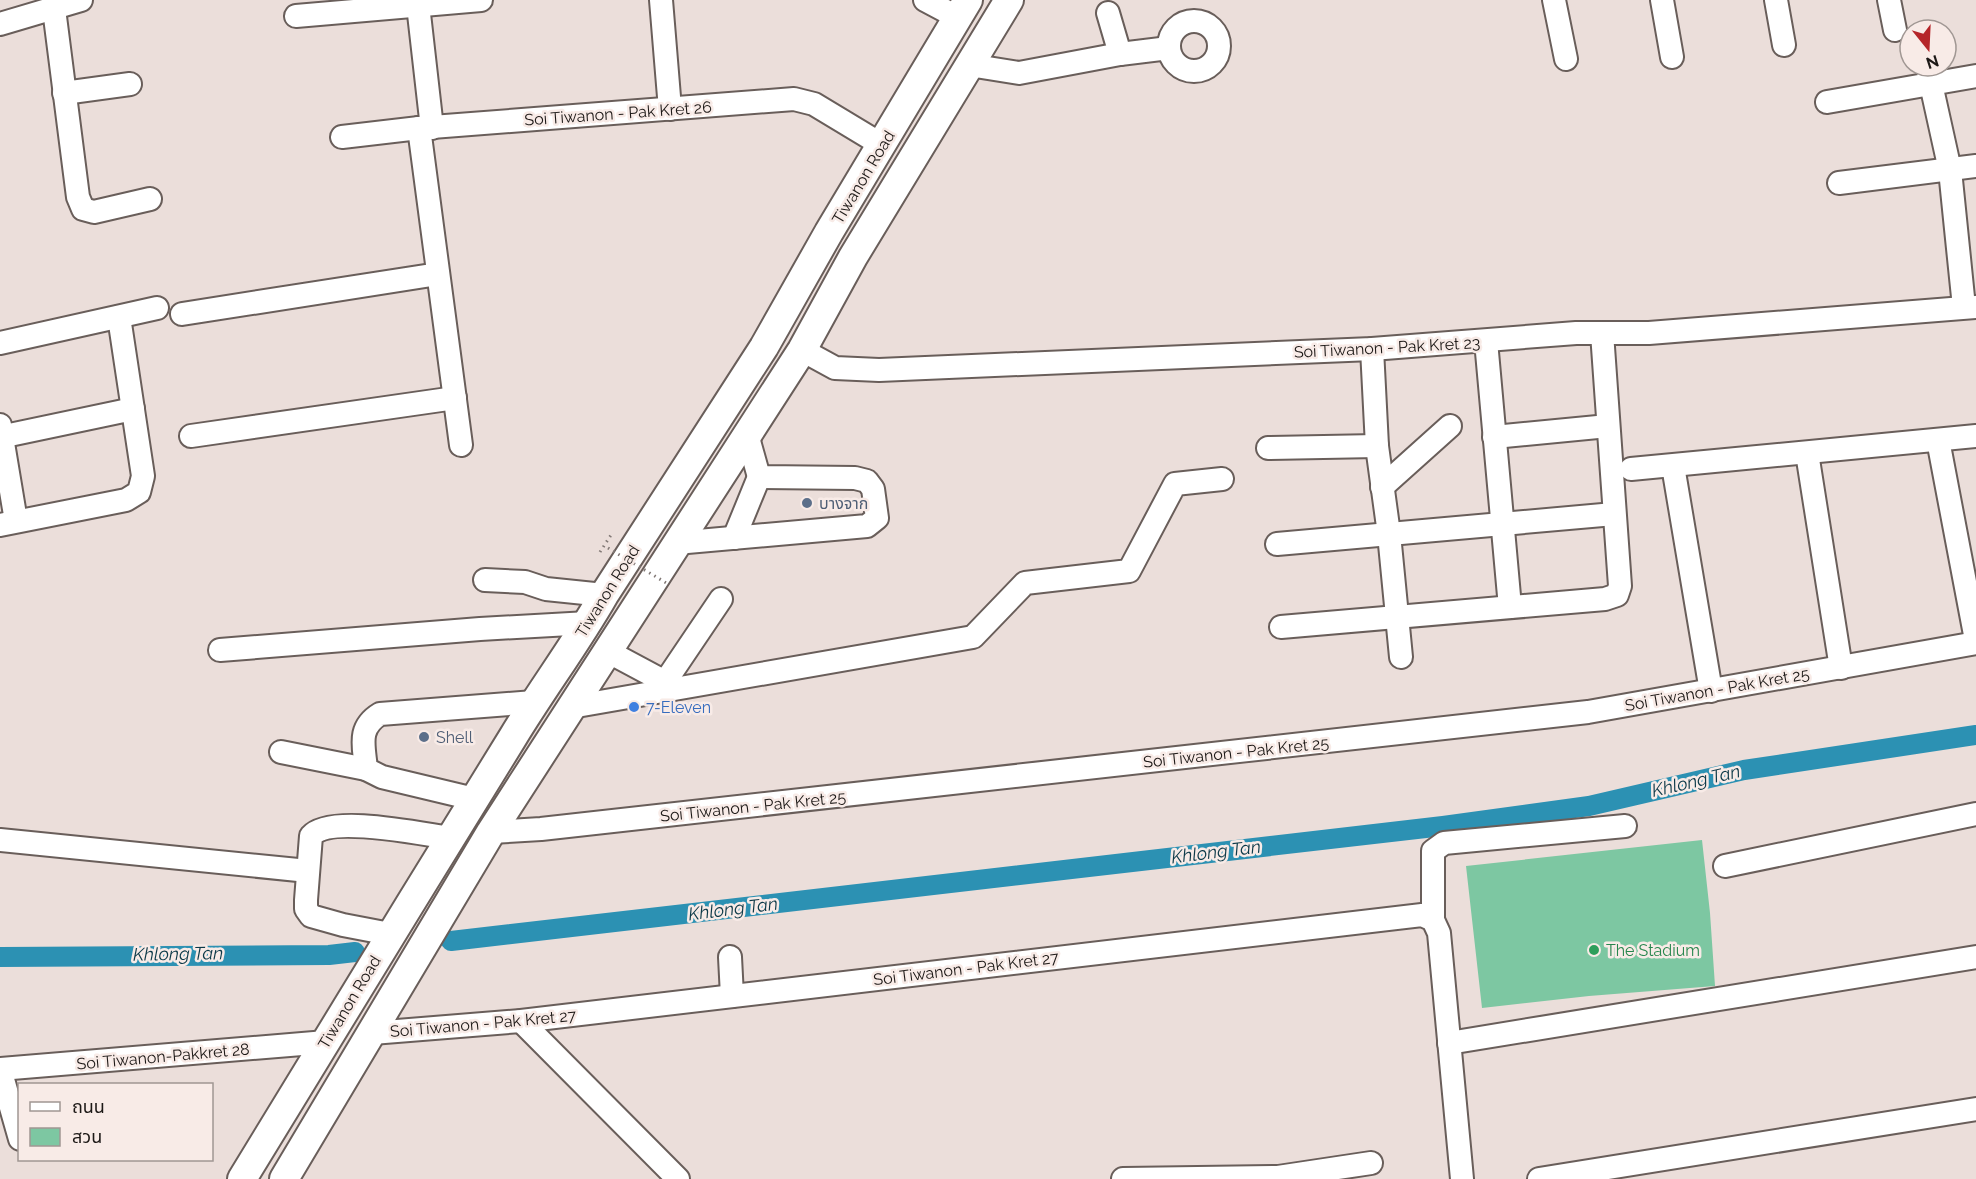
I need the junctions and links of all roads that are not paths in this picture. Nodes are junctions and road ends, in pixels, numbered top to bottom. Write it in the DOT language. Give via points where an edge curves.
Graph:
graph roads {
  1 [pos="81,0"];
  2 [pos="481,0"];
  3 [pos="661,0"];
  4 [pos="925,0"];
  5 [pos="1008,0"];
  6 [pos="1554,0"];
  7 [pos="1662,0"];
  8 [pos="1776,0"];
  9 [pos="1889,0"];
  10 [pos="418,5"];
  11 [pos="54,9"];
  12 [pos="963,9"];
  13 [pos="1108,13"];
  14 [pos="296,16"];
  15 [pos="0,24"];
  16 [pos="1895,30"];
  17 [pos="1785,45"];
  18 [pos="1168,48"];
  19 [pos="1120,54"];
  20 [pos="1672,57"];
  21 [pos="1566,59"];
  22 [pos="969,65"];
  23 [pos="1958,76"];
  24 [pos="1976,76"];
  25 [pos="1917,78"];
  26 [pos="1929,78"];
  27 [pos="130,84"];
  28 [pos="64,93"];
  29 [pos="1827,102"];
  30 [pos="670,108"];
  31 [pos="425,128"];
  32 [pos="342,136"];
  33 [pos="882,146"];
  34 [pos="1976,166"];
  35 [pos="1950,170"];
  36 [pos="1839,183"];
  37 [pos="150,199"];
  38 [pos="438,274"];
  39 [pos="1970,307"];
  40 [pos="157,308"];
  41 [pos="182,314"];
  42 [pos="119,317"];
  43 [pos="1602,333"];
  44 [pos="1486,341"];
  45 [pos="0,343"];
  46 [pos="1372,349"];
  47 [pos="802,350"];
  48 [pos="455,398"];
  49 [pos="133,409"];
  50 [pos="1450,426"];
  51 [pos="1608,426"];
  52 [pos="1,433"];
  53 [pos="747,434"];
  54 [pos="191,436"];
  55 [pos="1976,436"];
  56 [pos="1494,438"];
  57 [pos="1938,440"];
  58 [pos="461,446"];
  59 [pos="1377,446"];
  60 [pos="1268,448"];
  61 [pos="1807,453"];
  62 [pos="1673,466"];
  63 [pos="1631,469"];
  64 [pos="759,477"];
  65 [pos="1222,478"];
  66 [pos="1382,487"];
  67 [pos="1614,514"];
  68 [pos="8,523"];
  69 [pos="1503,524"];
  70 [pos="1389,534"];
  71 [pos="735,538"];
  72 [pos="676,543"];
  73 [pos="1277,544"];
  74 [pos="485,580"];
  75 [pos="604,595"];
  76 [pos="721,599"];
  77 [pos="1510,607"];
  78 [pos="1396,617"];
  79 [pos="588,623"];
  80 [pos="1281,627"];
  81 [pos="1976,642"];
  82 [pos="220,650"];
  83 [pos="607,651"];
  84 [pos="1401,657"];
  85 [pos="1841,668"];
  86 [pos="1711,690"];
  87 [pos="534,702"];
  88 [pos="571,707"];
  89 [pos="281,752"];
  90 [pos="366,769"];
  91 [pos="474,799"];
  92 [pos="1976,814"];
  93 [pos="1625,826"];
  94 [pos="491,832"];
  95 [pos="450,838"];
  96 [pos="0,840"];
  97 [pos="1725,866"];
  98 [pos="308,871"];
  99 [pos="1433,920"];
  100 [pos="390,934"];
  101 [pos="730,957"];
  102 [pos="1976,957"];
  103 [pos="732,996"];
  104 [pos="521,1021"];
  105 [pos="372,1033"];
  106 [pos="326,1042"];
  107 [pos="1449,1044"];
  108 [pos="0,1069"];
  109 [pos="41,1075"];
  110 [pos="1976,1109"];
  111 [pos="18,1132"];
  112 [pos="1371,1162"];
  113 [pos="1165,1178"];
  114 [pos="243,1179"];
  115 [pos="284,1179"];
  116 [pos="678,1179"];
  117 [pos="1123,1179"];
  118 [pos="1462,1179"];
  119 [pos="1539,1179"];
  1 -- 11 [label="street"];
  2 -- 10 [label="street"];
  3 -- 30 [label="street"];
  4 -- 12 [label="street"];
  5 -- 22 [label="main road, Tiwanon Road"];
  6 -- 21 [label="street"];
  7 -- 20 [label="street"];
  8 -- 17 [label="street"];
  9 -- 16 [label="street"];
  10 -- 14 [label="street"];
  10 -- 31 [label="street"];
  11 -- 15 [label="street"];
  11 -- 28 [label="street"];
  12 -- 33 [label="main road, Tiwanon Road"];
  13 -- 19 [label="street"];
  18 -- 19 [label="street"];
  19 -- 22 [label="street" via="1019,73"];
  22 -- 47 [label="main road, Tiwanon Road" via="852,257"];
  23 -- 24 [label="street"];
  25 -- 29 [label="street"];
  26 -- 35 [label="street"];
  27 -- 28 [label="street"];
  28 -- 37 [label="street" via="83,209 94,212"];
  30 -- 31 [label="street, Soi Tiwanon - Pak Kret 26"];
  30 -- 33 [label="street, Soi Tiwanon - Pak Kret 26" via="794,99 814,104"];
  31 -- 32 [label="street, Soi Tiwanon - Pak Kret 26"];
  31 -- 38 [label="street"];
  33 -- 75 [label="main road, Tiwanon Road" via="764,347"];
  34 -- 35 [label="street"];
  35 -- 36 [label="street"];
  35 -- 39 [label="street"];
  38 -- 41 [label="street"];
  38 -- 48 [label="street"];
  39 -- 43 [label="street, Soi Tiwanon - Pak Kret 23" via="1649,333"];
  40 -- 42 [label="street"];
  42 -- 45 [label="street"];
  42 -- 49 [label="street"];
  43 -- 44 [label="street, Soi Tiwanon - Pak Kret 23"];
  43 -- 51 [label="street"];
  44 -- 46 [label="street, Soi Tiwanon - Pak Kret 23"];
  44 -- 56 [label="street"];
  46 -- 47 [label="street, Soi Tiwanon - Pak Kret 23" via="879,370 835,368"];
  46 -- 59 [label="street"];
  47 -- 53 [label="main road, Tiwanon Road"];
  48 -- 54 [label="street"];
  48 -- 58 [label="street"];
  49 -- 52 [label="street"];
  49 -- 68 [label="street" via="143,476 139,492 126,500"];
  50 -- 66 [label="street"];
  51 -- 56 [label="street"];
  51 -- 67 [label="street"];
  52 -- 68 [label="street"];
  53 -- 64 [label="street"];
  53 -- 72 [label="main road, Tiwanon Road"];
  55 -- 57 [label="street"];
  56 -- 69 [label="street"];
  57 -- 61 [label="street"];
  57 -- 81 [label="street"];
  59 -- 60 [label="street"];
  59 -- 66 [label="street"];
  61 -- 62 [label="street"];
  61 -- 85 [label="street"];
  62 -- 63 [label="street"];
  62 -- 86 [label="street"];
  64 -- 71 [label="street"];
  64 -- 71 [label="street" via="867,481 873,489 876,518 867,526"];
  65 -- 88 [label="street" via="1175,484 1129,571 1025,583 973,637"];
  66 -- 70 [label="street"];
  67 -- 69 [label="street"];
  67 -- 77 [label="street" via="1620,586 1617,595"];
  69 -- 70 [label="street"];
  69 -- 77 [label="street"];
  70 -- 73 [label="street"];
  70 -- 78 [label="street"];
  71 -- 72 [label="street"];
  72 -- 83 [label="main road, Tiwanon Road"];
  74 -- 75 [label="street" via="525,582 546,589"];
  75 -- 79 [label="main road, Tiwanon Road"];
  76 -- 83 [label="street" via="665,682"];
  77 -- 78 [label="street"];
  78 -- 80 [label="street"];
  78 -- 84 [label="street"];
  79 -- 82 [label="street"];
  79 -- 87 [label="main road, Tiwanon Road"];
  81 -- 85 [label="street, Soi Tiwanon - Pak Kret 25"];
  83 -- 88 [label="main road, Tiwanon Road"];
  85 -- 86 [label="street, Soi Tiwanon - Pak Kret 25"];
  86 -- 94 [label="street, Soi Tiwanon - Pak Kret 25" via="1588,712 541,830"];
  87 -- 90 [label="street" via="380,714 370,719 363,731"];
  87 -- 91 [label="main road, Tiwanon Road"];
  88 -- 94 [label="main road, Tiwanon Road"];
  89 -- 90 [label="street"];
  90 -- 91 [label="street" via="382,777"];
  91 -- 95 [label="main road, Tiwanon Road"];
  92 -- 97 [label="street"];
  93 -- 99 [label="street" via="1444,843 1433,851"];
  94 -- 105 [label="main road, Tiwanon Road"];
  95 -- 98 [label="street" via="340,825 324,828 311,836"];
  95 -- 100 [label="main road, Tiwanon Road"];
  96 -- 98 [label="street"];
  98 -- 100 [label="street" via="306,909 311,916"];
  99 -- 103 [label="street, Soi Tiwanon - Pak Kret 27" via="1422,915"];
  99 -- 107 [label="street" via="1439,933"];
  100 -- 106 [label="main road, Tiwanon Road"];
  101 -- 103 [label="street"];
  102 -- 107 [label="street"];
  103 -- 104 [label="street, Soi Tiwanon - Pak Kret 27"];
  104 -- 105 [label="street, Soi Tiwanon - Pak Kret 27"];
  104 -- 116 [label="street"];
  105 -- 115 [label="main road, Tiwanon Road"];
  106 -- 109 [label="street, Soi Tiwanon-Pakkret 28"];
  106 -- 114 [label="main road, Tiwanon Road"];
  107 -- 118 [label="street"];
  108 -- 109 [label="street, Soi Tiwanon-Pakkret 28"];
  108 -- 111 [label="street"];
  110 -- 119 [label="street"];
  112 -- 113 [label="street" via="1278,1177"];
  113 -- 117 [label="street"];
}
